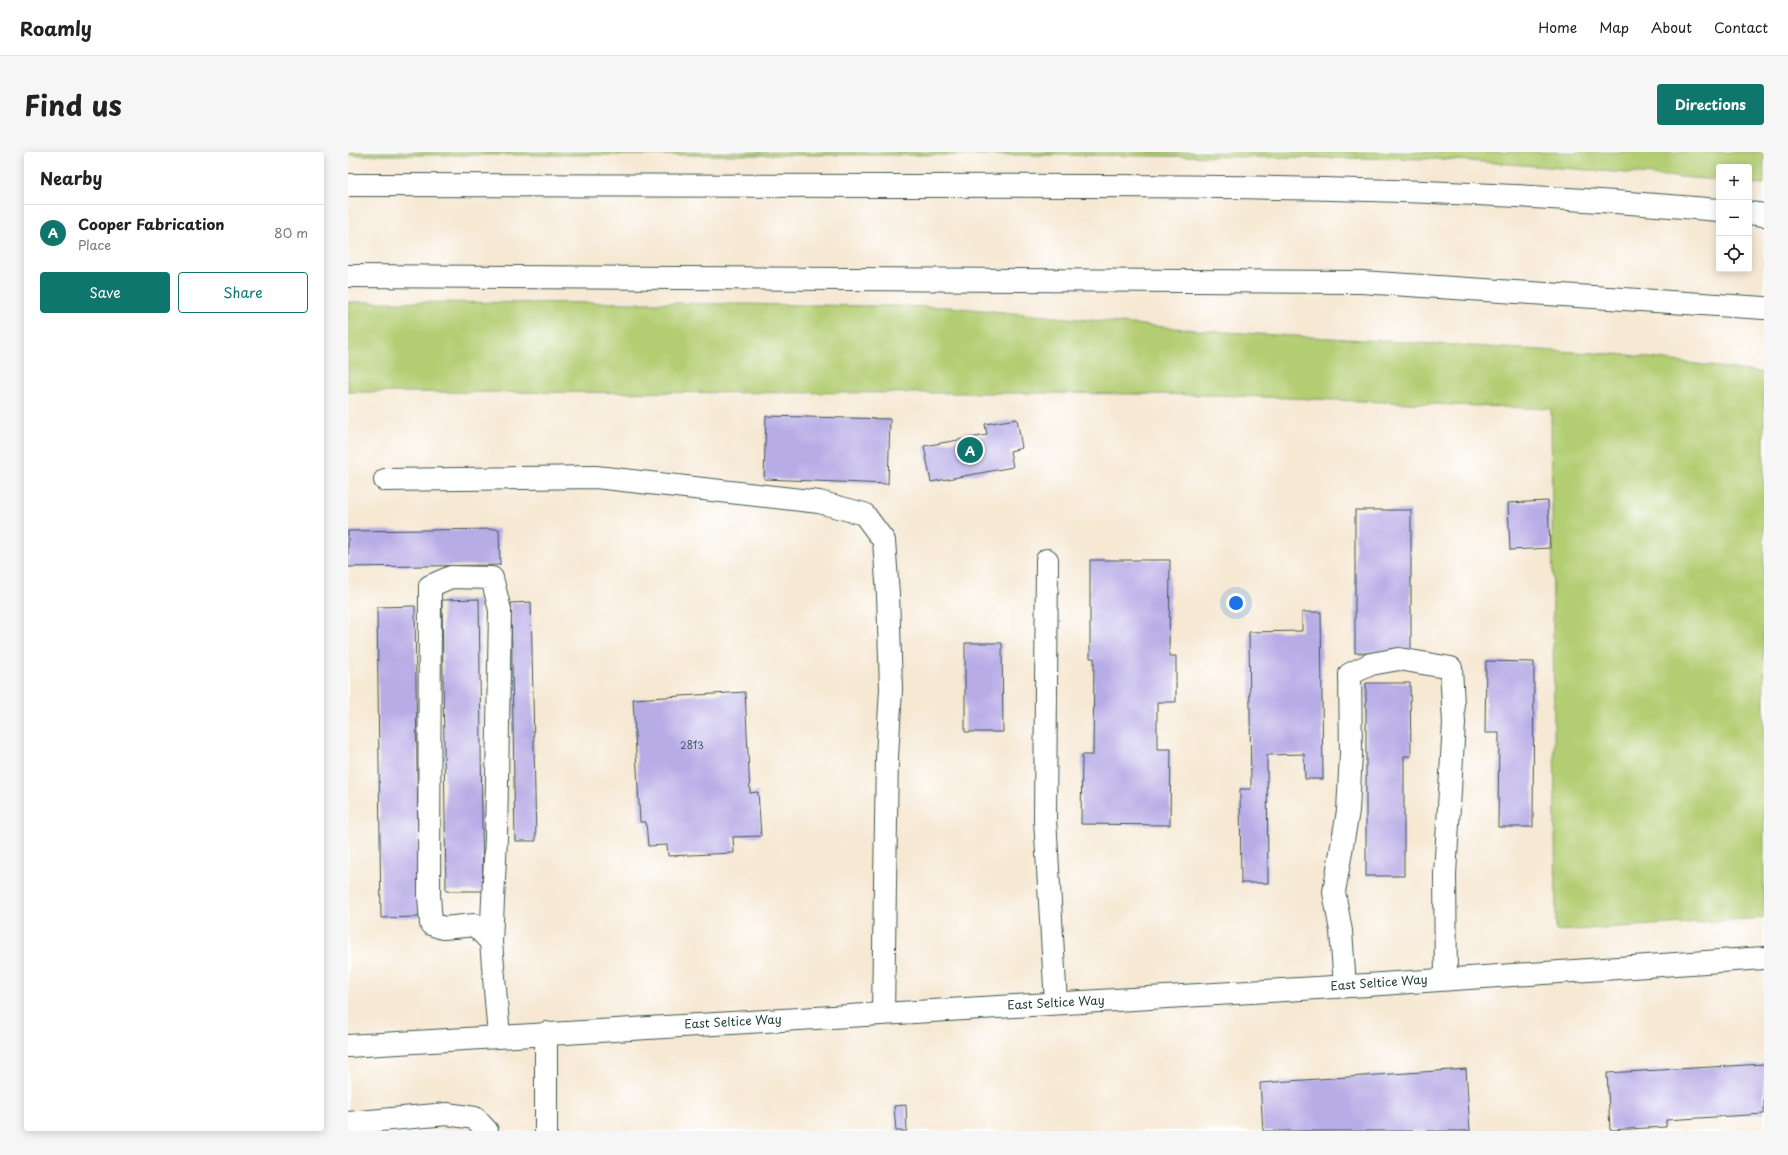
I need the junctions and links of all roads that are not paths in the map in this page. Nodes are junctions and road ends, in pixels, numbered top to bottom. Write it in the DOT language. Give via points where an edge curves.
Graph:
graph roads {
  1 [pos="348,185"];
  2 [pos="1716,210"];
  3 [pos="1752,213"];
  4 [pos="1764,214"];
  5 [pos="348,276"];
  6 [pos="1764,308"];
  7 [pos="385,480"];
  8 [pos="1047,560"];
  9 [pos="491,942"];
  10 [pos="1764,958"];
  11 [pos="1446,979"];
  12 [pos="1346,986"];
  13 [pos="1056,1003"];
  14 [pos="883,1013"];
  15 [pos="546,1033"];
  16 [pos="499,1036"];
  17 [pos="348,1046"];
  18 [pos="348,1123"];
  19 [pos="487,1131"];
  20 [pos="546,1131"];
  1 -- 2 [label="main road" via="1155,185 1390,191 1623,202"];
  3 -- 4 [label="main road"];
  5 -- 6 [label="main road" via="1362,282"];
  7 -- 14 [label="main road" via="596,478 819,502 864,514 884,541 888,594 891,689 887,757"];
  8 -- 13 [label="main road" via="1045,819"];
  9 -- 9 [label="main road" via="475,925 443,928 431,924 430,586 451,577 492,578 500,610 496,838"];
  9 -- 16 [label="main road"];
  10 -- 11 [label="main road, East Seltice Way"];
  11 -- 12 [label="main road, East Seltice Way"];
  11 -- 12 [label="main road" via="1445,874 1454,723 1451,668 1398,659 1371,664 1350,674 1351,753 1348,811 1334,892 1341,931"];
  12 -- 13 [label="main road, East Seltice Way"];
  13 -- 14 [label="main road, East Seltice Way"];
  14 -- 15 [label="main road, East Seltice Way"];
  15 -- 16 [label="main road, East Seltice Way"];
  15 -- 20 [label="main road"];
  16 -- 17 [label="main road, East Seltice Way"];
  18 -- 19 [label="main road" via="447,1114 475,1118"];
}
